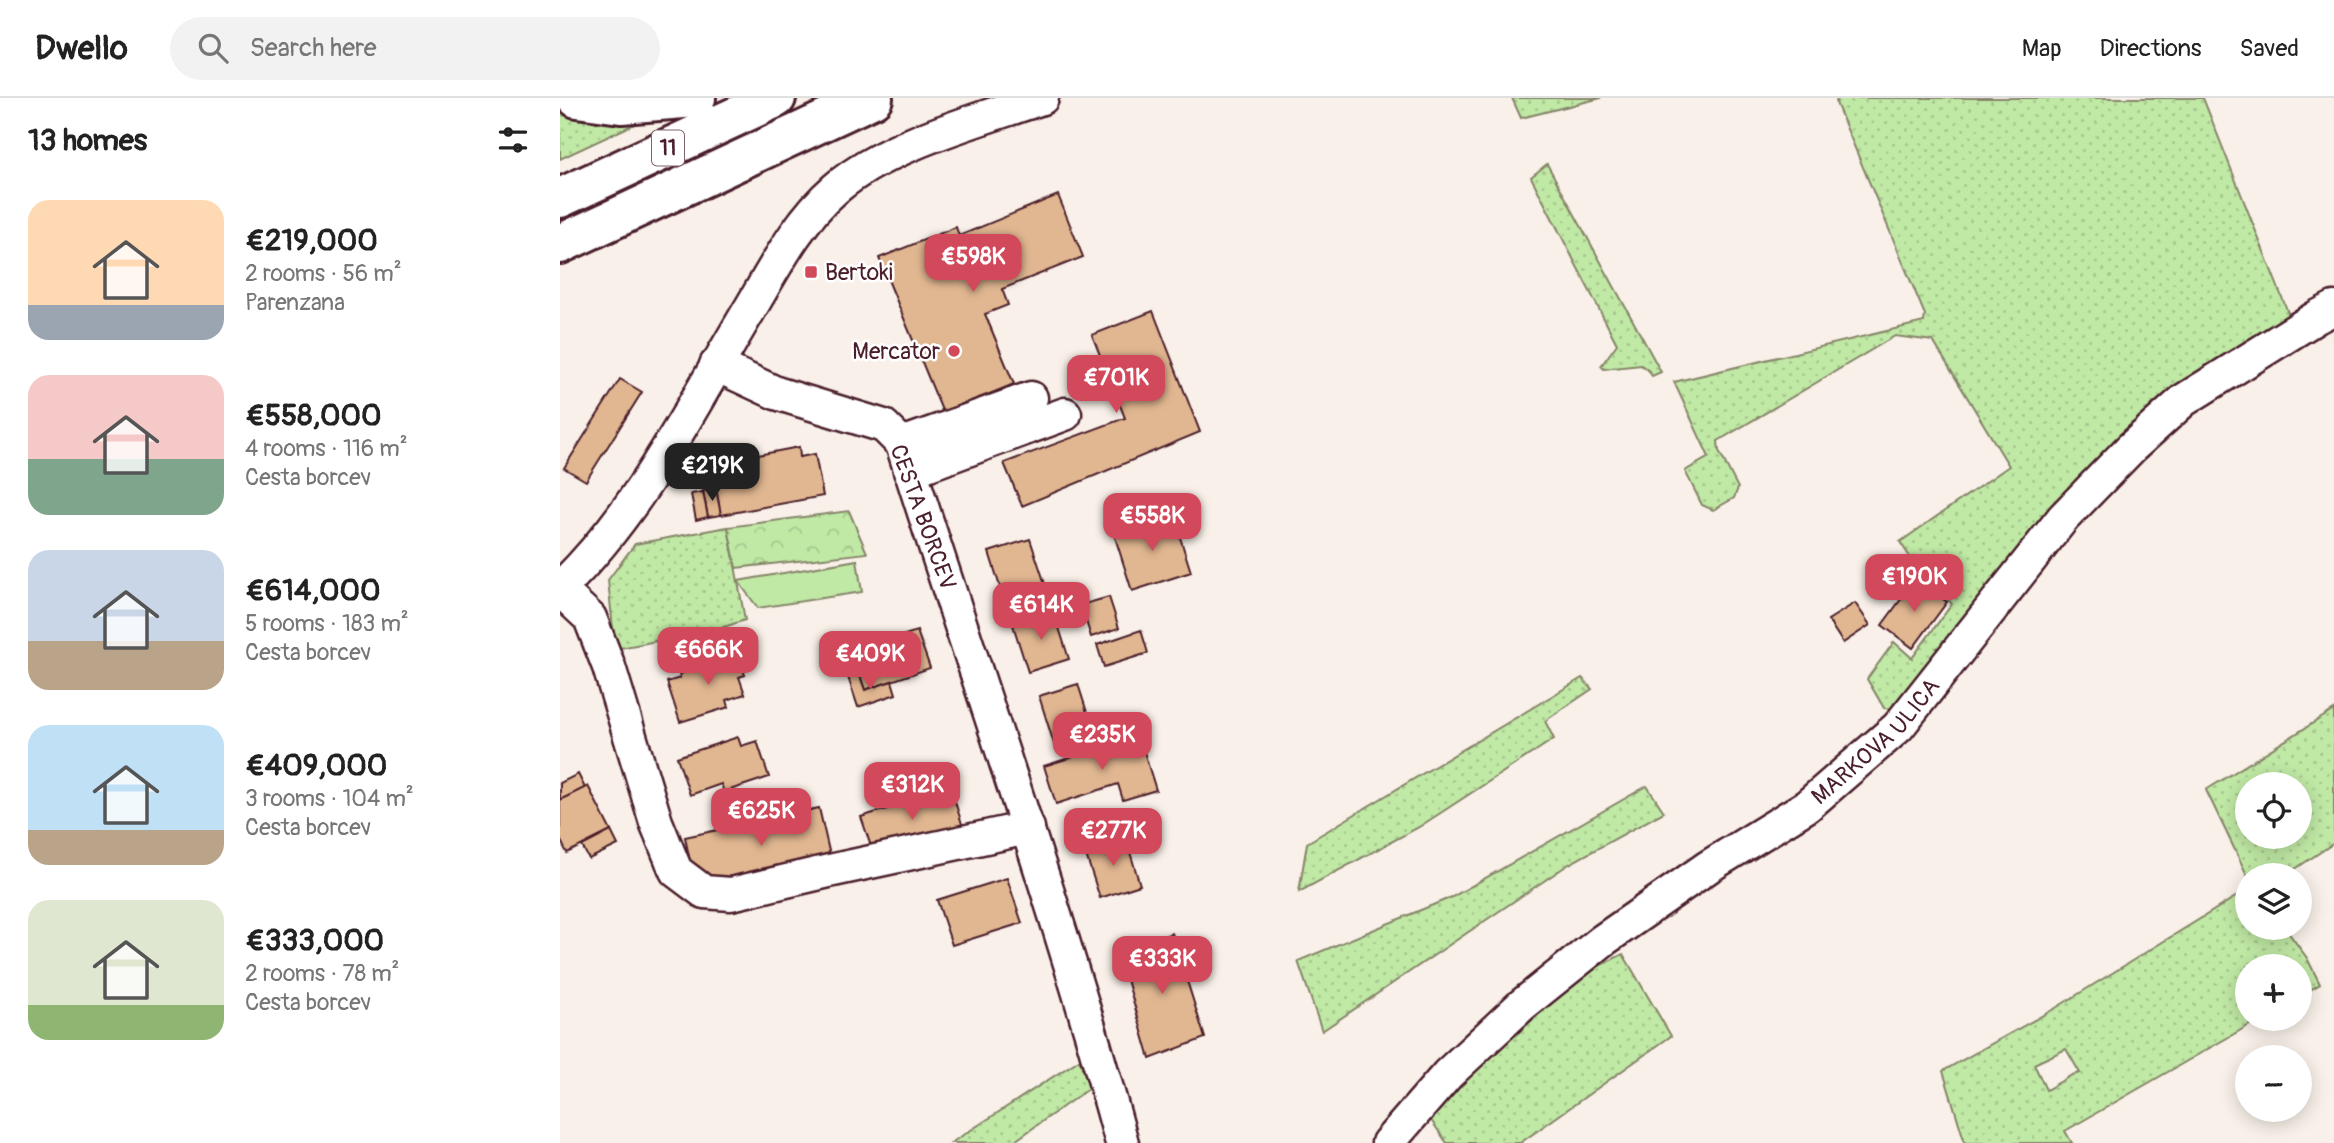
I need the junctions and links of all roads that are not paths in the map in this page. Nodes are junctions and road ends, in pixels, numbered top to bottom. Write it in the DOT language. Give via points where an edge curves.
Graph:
graph roads {
  1 [pos="577,98"];
  2 [pos="696,98"];
  3 [pos="776,98"];
  4 [pos="873,98"];
  5 [pos="1042,98"];
  6 [pos="560,198"];
  7 [pos="560,244"];
  8 [pos="2334,309"];
  9 [pos="716,365"];
  10 [pos="1031,398"];
  11 [pos="1065,414"];
  12 [pos="906,458"];
  13 [pos="560,589"];
  14 [pos="1028,828"];
  15 [pos="1122,1143"];
  16 [pos="1388,1143"];
  1 -- 2 [label="highway" via="621,104"];
  3 -- 6 [label="highway, 11"];
  4 -- 7 [label="highway, 11"];
  5 -- 9 [label="street" via="881,159 836,188 811,213 781,257"];
  8 -- 16 [label="street, MARKOVA ULICA" via="2184,400 2063,518 1898,727 1807,806 1601,941 1522,1005 1448,1074"];
  9 -- 12 [label="street, CESTA BORCEV" via="776,393 884,426"];
  9 -- 13 [label="street" via="634,503"];
  10 -- 12 [label="street"];
  11 -- 12 [label="street"];
  12 -- 14 [label="street, CESTA BORCEV"];
  13 -- 14 [label="street" via="590,618 676,871 704,892 731,894"];
  14 -- 15 [label="street, CESTA BORCEV" via="1090,1023"];
}
